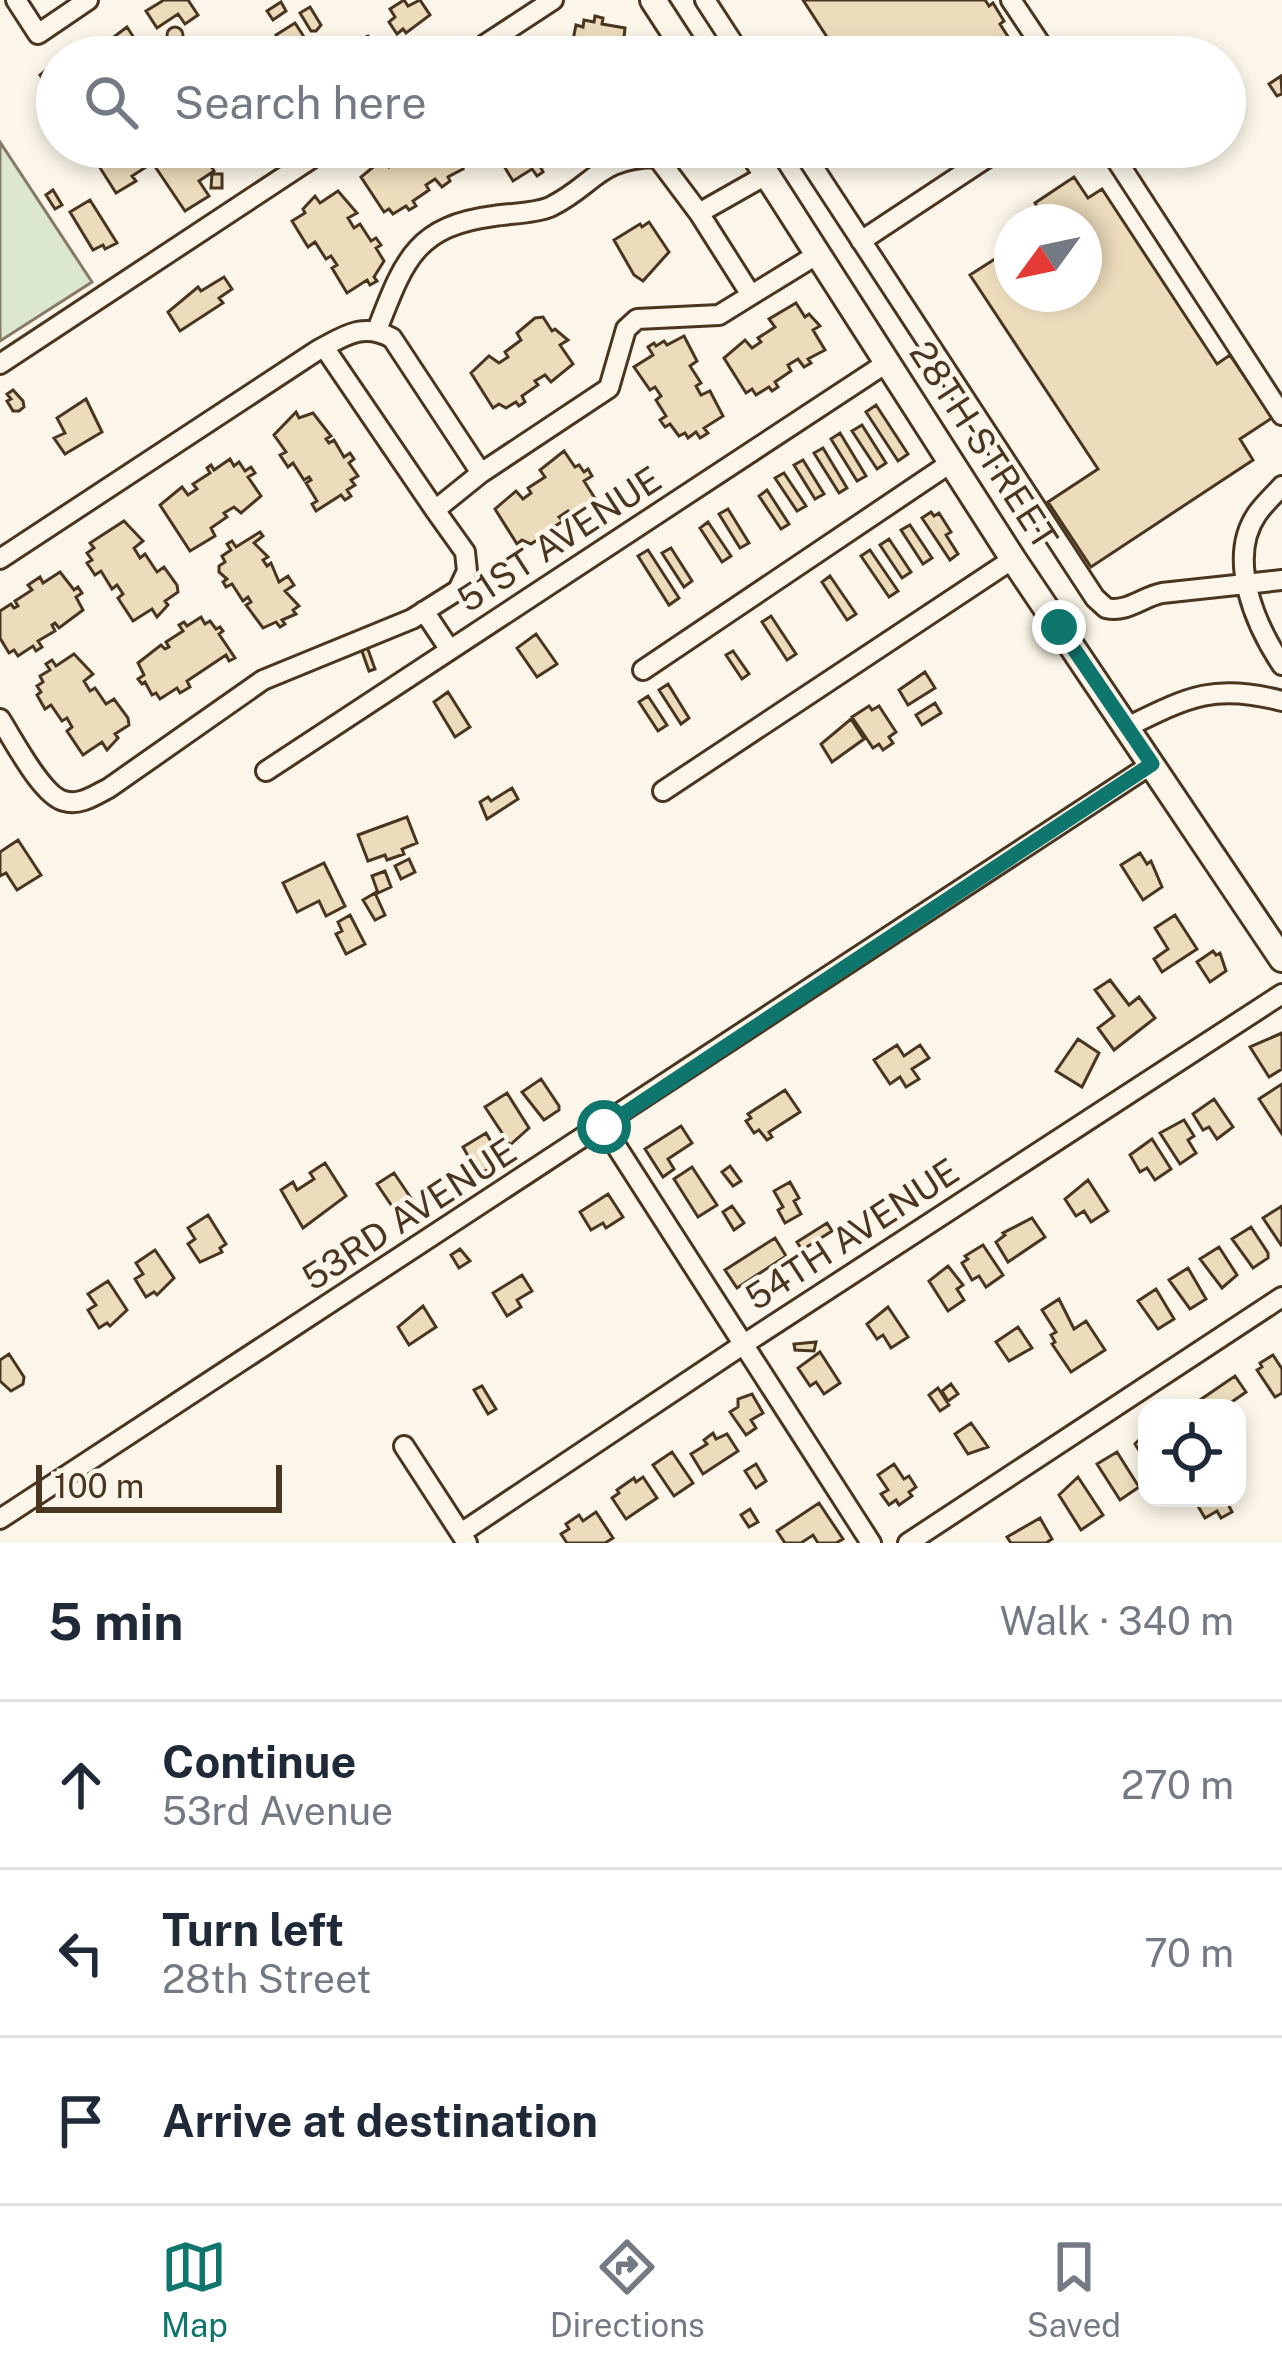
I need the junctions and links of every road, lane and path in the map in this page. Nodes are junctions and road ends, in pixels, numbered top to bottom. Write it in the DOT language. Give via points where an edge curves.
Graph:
graph roads {
  1 [pos="16,0"];
  2 [pos="88,0"];
  3 [pos="553,0"];
  4 [pos="653,0"];
  5 [pos="705,0"];
  6 [pos="1011,0"];
  7 [pos="498,36"];
  8 [pos="676,36"];
  9 [pos="728,36"];
  10 [pos="1035,36"];
  11 [pos="297,168"];
  12 [pos="603,168"];
  13 [pos="665,168"];
  14 [pos="762,168"];
  15 [pos="813,168"];
  16 [pos="972,168"];
  17 [pos="1122,168"];
  18 [pos="766,175"];
  19 [pos="699,213"];
  20 [pos="861,242"];
  21 [pos="818,254"];
  22 [pos="751,296"];
  23 [pos="377,330"];
  24 [pos="324,347"];
  25 [pos="889,362"];
  26 [pos="0,364"];
  27 [pos="1282,415"];
  28 [pos="952,462"];
  29 [pos="481,472"];
  30 [pos="1282,486"];
  31 [pos="435,510"];
  32 [pos="0,559"];
  33 [pos="1013,559"];
  34 [pos="1282,580"];
  35 [pos="1246,582"];
  36 [pos="424,611"];
  37 [pos="450,650"];
  38 [pos="1282,665"];
  39 [pos="643,670"];
  40 [pos="1282,700"];
  41 [pos="0,719"];
  42 [pos="1127,727"];
  43 [pos="1152,764"];
  44 [pos="266,771"];
  45 [pos="664,791"];
  46 [pos="1282,959"];
  47 [pos="1282,994"];
  48 [pos="604,1127"];
  49 [pos="1282,1297"];
  50 [pos="741,1346"];
  51 [pos="404,1446"];
  52 [pos="0,1519"];
  53 [pos="464,1538"];
  54 [pos="871,1543"];
  55 [pos="908,1543"];
  1 -- 2 [label="street" via="38,34"];
  3 -- 7 [label="street"];
  4 -- 8 [label="main road"];
  5 -- 9 [label="street"];
  6 -- 10 [label="street"];
  11 -- 26 [label="street"];
  12 -- 23 [label="street" via="549,207 456,221 429,236 410,255"];
  13 -- 19 [label="street"];
  14 -- 18 [label="main road, 28TH STREET"];
  15 -- 20 [label="street"];
  16 -- 20 [label="street"];
  17 -- 27 [label="street"];
  18 -- 19 [label="street"];
  18 -- 21 [label="main road, 28TH STREET"];
  19 -- 22 [label="street"];
  20 -- 35 [label="street" via="1106,608"];
  21 -- 22 [label="street"];
  21 -- 25 [label="main road, 28TH STREET"];
  22 -- 29 [label="street" via="718,315 637,319 626,329 608,388"];
  23 -- 24 [label="street" via="355,330"];
  23 -- 29 [label="street" via="392,338"];
  24 -- 31 [label="street"];
  24 -- 32 [label="street"];
  25 -- 28 [label="main road, 28TH STREET"];
  25 -- 37 [label="street, 51ST AVENUE"];
  28 -- 33 [label="main road, 28TH STREET"];
  28 -- 39 [label="street"];
  29 -- 31 [label="street"];
  30 -- 35 [label="street" via="1249,529"];
  31 -- 36 [label="street" via="465,552 467,571 458,590"];
  33 -- 42 [label="main road, 28TH STREET"];
  33 -- 45 [label="street"];
  34 -- 35 [label="street"];
  35 -- 38 [label="street" via="1252,611"];
  36 -- 37 [label="street"];
  36 -- 41 [label="street" via="262,680 82,801 47,790"];
  37 -- 44 [label="street, 51ST AVENUE"];
  40 -- 42 [label="street" via="1208,693"];
  42 -- 43 [label="main road, 28TH STREET"];
  43 -- 46 [label="main road, 28TH STREET"];
  43 -- 48 [label="street, 53RD AVENUE"];
  47 -- 50 [label="street, 54TH AVENUE"];
  48 -- 50 [label="street"];
  48 -- 52 [label="street, 53RD AVENUE"];
  49 -- 55 [label="street"];
  50 -- 53 [label="street, 54TH AVENUE"];
  50 -- 54 [label="street"];
  51 -- 53 [label="street"];
}
